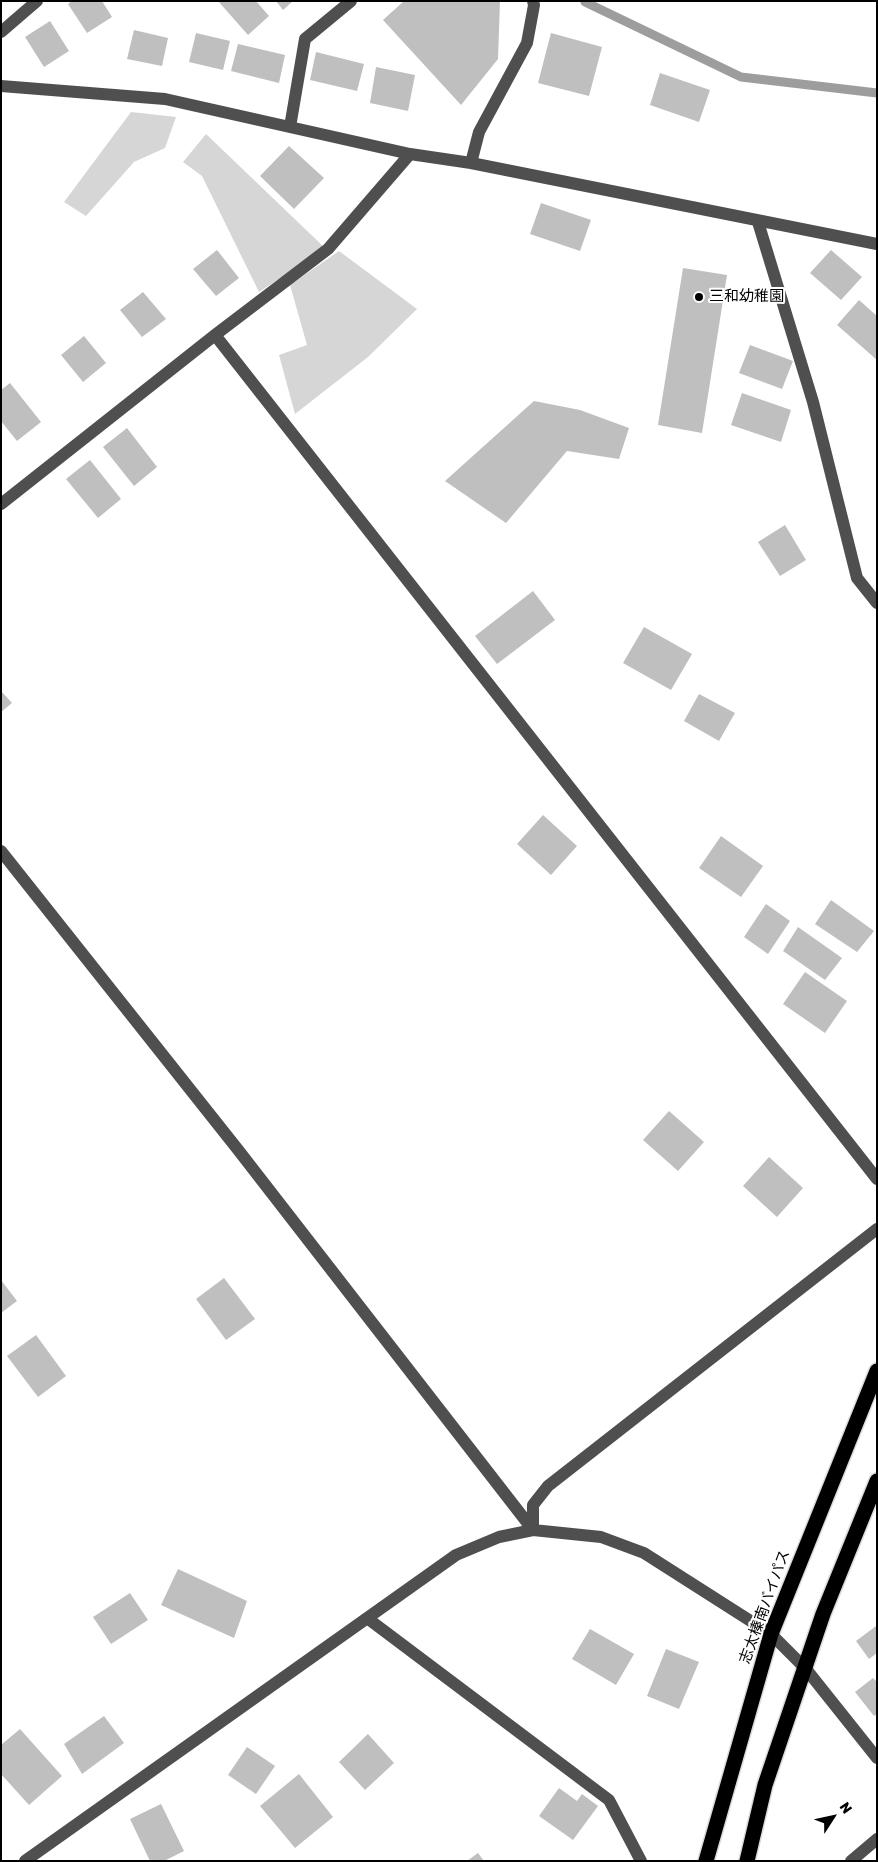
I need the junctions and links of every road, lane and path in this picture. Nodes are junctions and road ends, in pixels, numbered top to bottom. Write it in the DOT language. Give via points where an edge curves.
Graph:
graph roads {
  1 [pos="37,1"];
  2 [pos="351,1"];
  3 [pos="533,1"];
  4 [pos="1,32"];
  5 [pos="1,86"];
  6 [pos="290,127"];
  7 [pos="410,154"];
  8 [pos="471,163"];
  9 [pos="758,222"];
  10 [pos="877,244"];
  11 [pos="215,335"];
  12 [pos="1,504"];
  13 [pos="877,603"];
  14 [pos="1,851"];
  15 [pos="877,1179"];
  16 [pos="877,1230"];
  17 [pos="877,1371"];
  18 [pos="877,1481"];
  19 [pos="533,1530"];
  20 [pos="367,1618"];
  21 [pos="771,1634"];
  22 [pos="806,1669"];
  23 [pos="877,1758"];
  24 [pos="877,1840"];
  25 [pos="25,1861"];
  26 [pos="641,1861"];
  27 [pos="706,1861"];
  28 [pos="747,1861"];
  29 [pos="850,1861"];
  1 -- 4 [label="street"];
  2 -- 6 [label="street" via="305,39"];
  3 -- 8 [label="street" via="527,44 479,132"];
  5 -- 6 [label="street" via="165,99"];
  6 -- 7 [label="street"];
  7 -- 8 [label="street"];
  7 -- 11 [label="street" via="328,249"];
  8 -- 9 [label="street"];
  9 -- 10 [label="street"];
  9 -- 13 [label="street" via="813,402 857,578"];
  11 -- 12 [label="street"];
  11 -- 15 [label="street"];
  14 -- 19 [label="street"];
  16 -- 19 [label="street" via="548,1486 533,1504"];
  17 -- 21 [label="highway, 志太榛南バイパス"];
  18 -- 22 [label="highway" via="823,1614"];
  19 -- 20 [label="street" via="499,1537 456,1555"];
  19 -- 21 [label="street" via="601,1537 644,1553"];
  20 -- 25 [label="street"];
  20 -- 26 [label="street" via="609,1800"];
  21 -- 22 [label="street"];
  21 -- 27 [label="highway, 志太榛南バイパス"];
  22 -- 23 [label="street"];
  22 -- 28 [label="highway" via="765,1785"];
  24 -- 29 [label="street"];
}
